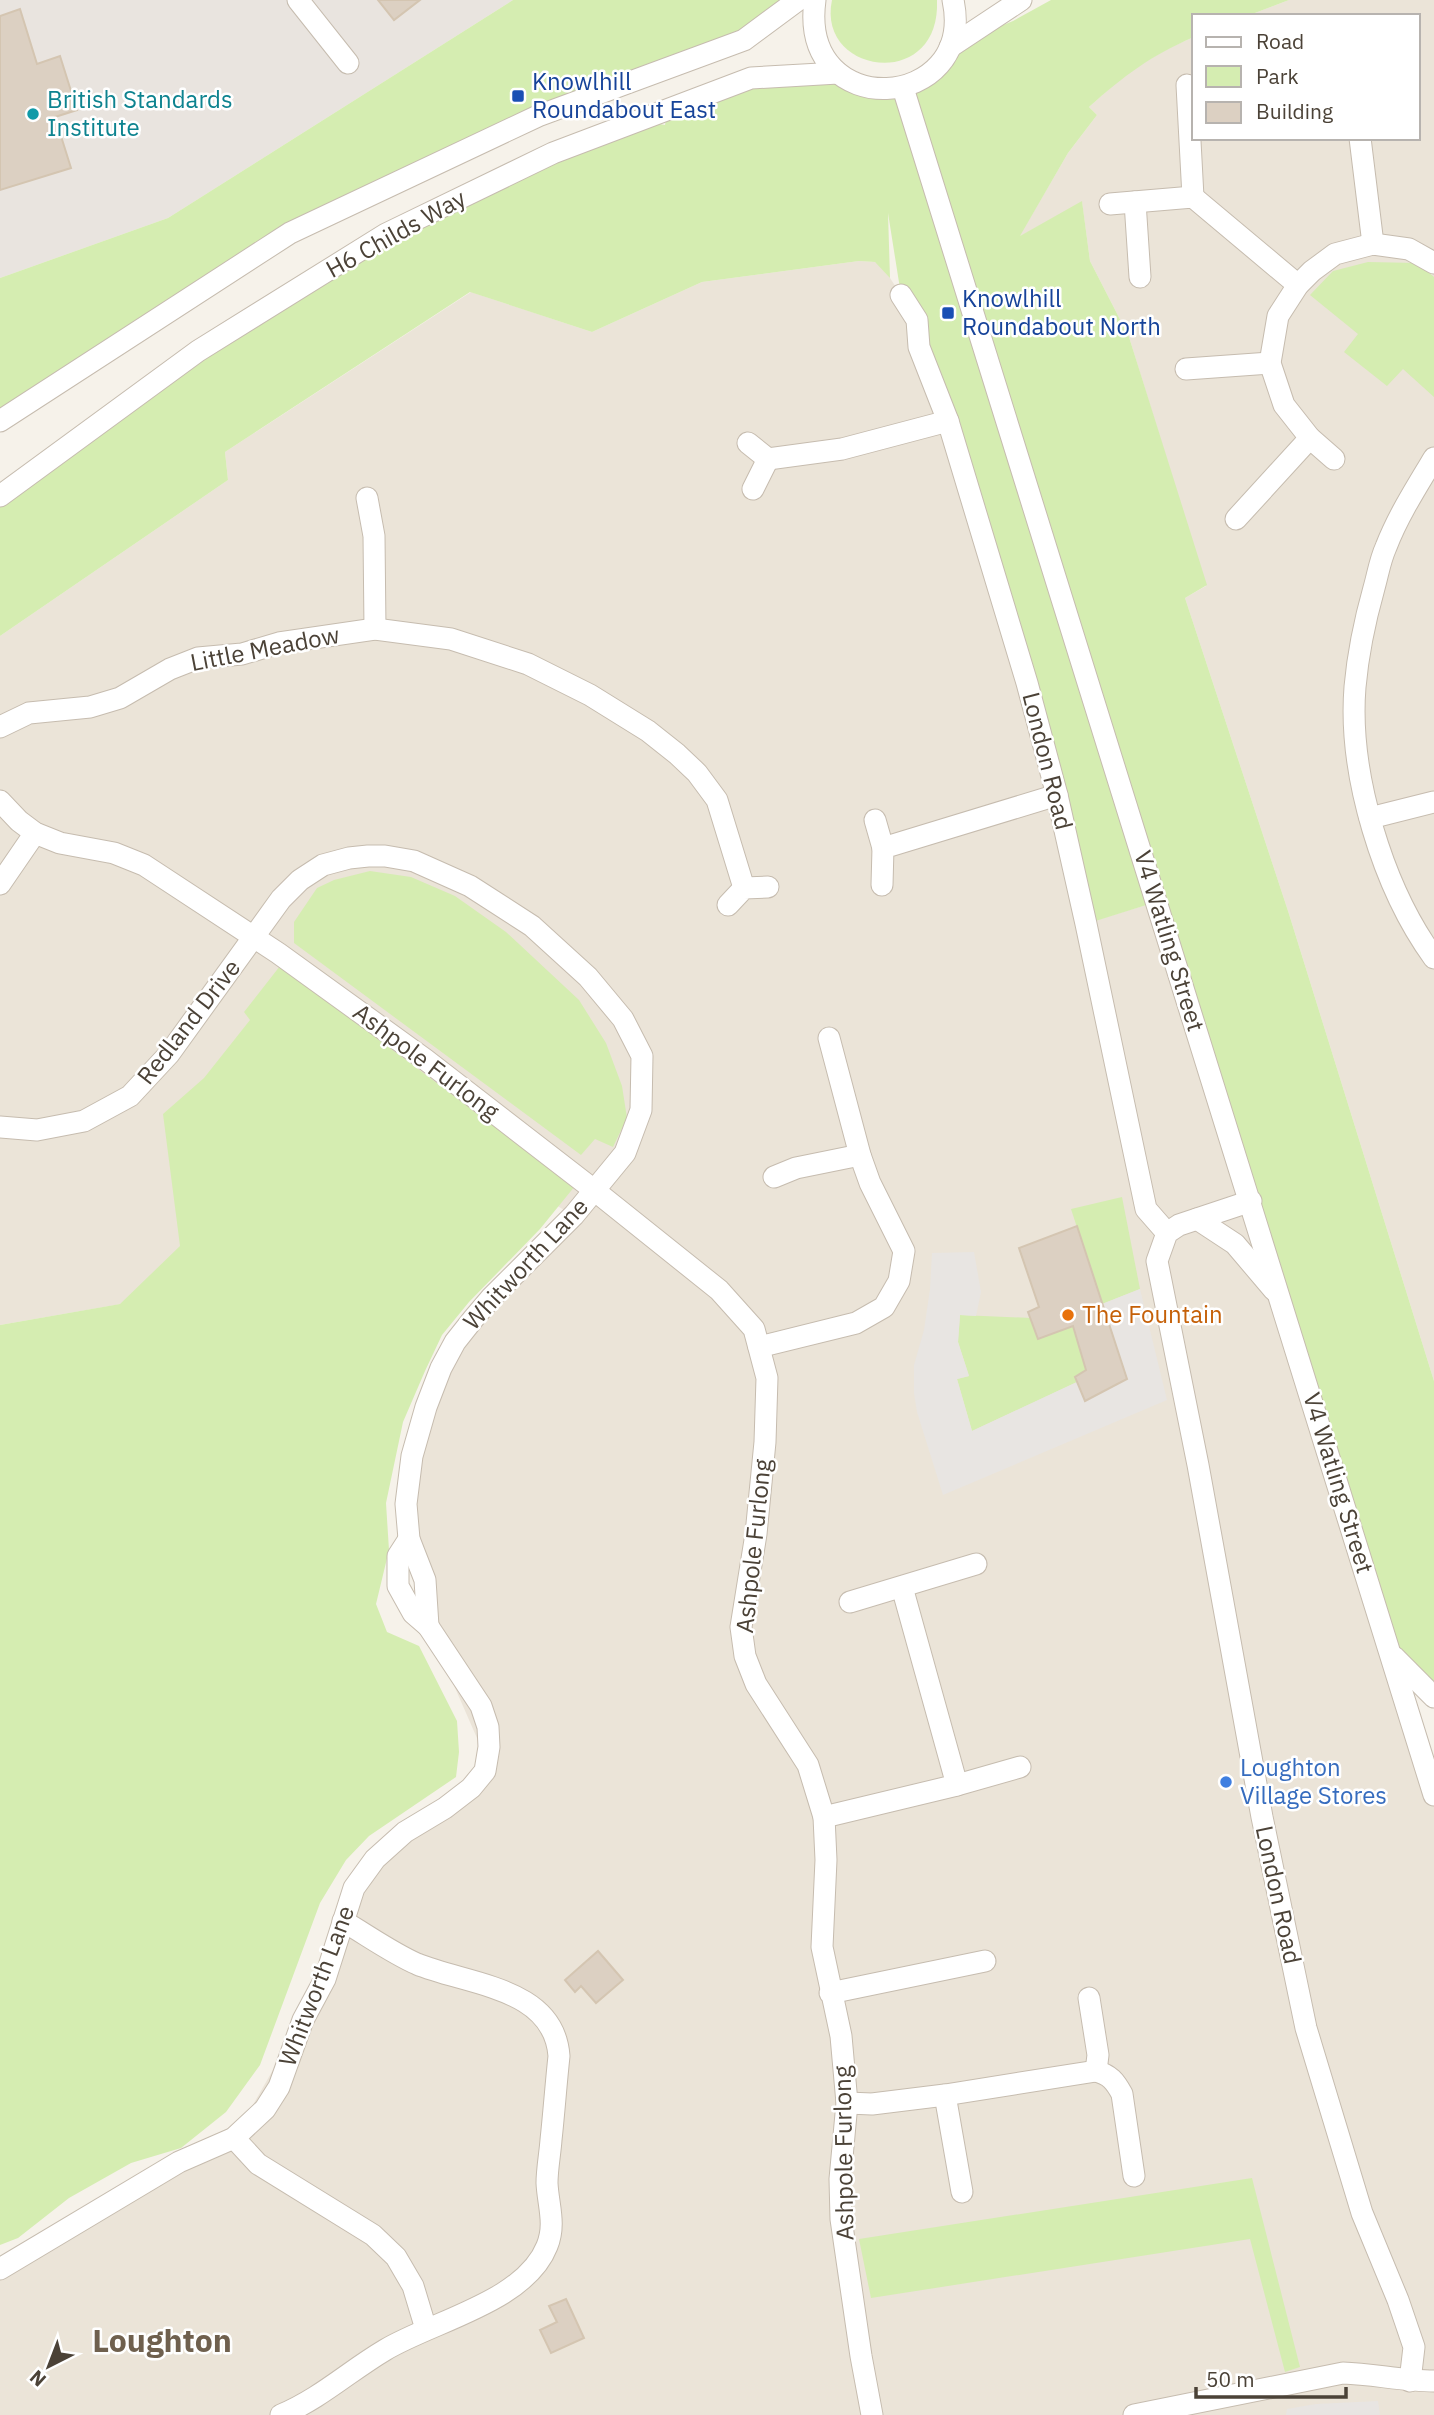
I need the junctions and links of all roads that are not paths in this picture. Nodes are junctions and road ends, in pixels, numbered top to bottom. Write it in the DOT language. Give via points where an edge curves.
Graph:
graph roads {
  1 [pos="298,0"];
  2 [pos="798,0"];
  3 [pos="815,0"];
  4 [pos="953,0"];
  5 [pos="1021,0"];
  6 [pos="950,47"];
  7 [pos="348,63"];
  8 [pos="838,73"];
  9 [pos="1187,85"];
  10 [pos="904,88"];
  11 [pos="1192,129"];
  12 [pos="1193,140"];
  13 [pos="1360,140"];
  14 [pos="1193,197"];
  15 [pos="1135,202"];
  16 [pos="1110,204"];
  17 [pos="1373,244"];
  18 [pos="1434,263"];
  19 [pos="1140,277"];
  20 [pos="1298,285"];
  21 [pos="901,295"];
  22 [pos="1270,363"];
  23 [pos="1186,369"];
  24 [pos="2,418"];
  25 [pos="947,421"];
  26 [pos="1310,438"];
  27 [pos="748,443"];
  28 [pos="1334,458"];
  29 [pos="1434,458"];
  30 [pos="768,459"];
  31 [pos="46,463"];
  32 [pos="0,479"];
  33 [pos="753,489"];
  34 [pos="0,496"];
  35 [pos="366,498"];
  36 [pos="1236,519"];
  37 [pos="375,629"];
  38 [pos="0,727"];
  39 [pos="1057,795"];
  40 [pos="0,801"];
  41 [pos="1434,802"];
  42 [pos="1370,818"];
  43 [pos="875,820"];
  44 [pos="35,833"];
  45 [pos="883,848"];
  46 [pos="0,884"];
  47 [pos="882,885"];
  48 [pos="768,887"];
  49 [pos="744,888"];
  50 [pos="728,905"];
  51 [pos="255,937"];
  52 [pos="1434,958"];
  53 [pos="830,1038"];
  54 [pos="0,1127"];
  55 [pos="860,1155"];
  56 [pos="774,1177"];
  57 [pos="594,1190"];
  58 [pos="1251,1201"];
  59 [pos="1198,1219"];
  60 [pos="1167,1233"];
  61 [pos="1280,1297"];
  62 [pos="759,1347"];
  63 [pos="976,1564"];
  64 [pos="902,1587"];
  65 [pos="850,1602"];
  66 [pos="1390,1653"];
  67 [pos="1434,1697"];
  68 [pos="1429,1761"];
  69 [pos="1020,1767"];
  70 [pos="957,1785"];
  71 [pos="1434,1795"];
  72 [pos="824,1817"];
  73 [pos="343,1921"];
  74 [pos="985,1961"];
  75 [pos="830,1993"];
  76 [pos="1089,1998"];
  77 [pos="1096,2071"];
  78 [pos="944,2095"];
  79 [pos="848,2103"];
  80 [pos="234,2138"];
  81 [pos="1135,2176"];
  82 [pos="962,2192"];
  83 [pos="0,2269"];
  84 [pos="426,2329"];
  85 [pos="1410,2381"];
  86 [pos="1434,2381"];
  87 [pos="281,2415"];
  88 [pos="872,2415"];
  89 [pos="1134,2415"];
  1 -- 7 [label="street"];
  2 -- 24 [label="street, H6 Childs Way" via="744,40 538,116 290,233"];
  3 -- 8 [label="street" via="816,40"];
  4 -- 6 [label="street" via="956,25"];
  5 -- 6 [label="street"];
  6 -- 10 [label="street" via="940,64"];
  8 -- 10 [label="street" via="853,83 880,90"];
  8 -- 31 [label="street, H6 Childs Way" via="751,78 554,153 386,234 198,351"];
  9 -- 11 [label="street"];
  10 -- 58 [label="street, V4 Watling Street"];
  12 -- 14 [label="street"];
  13 -- 17 [label="street"];
  14 -- 15 [label="street"];
  14 -- 20 [label="street"];
  15 -- 16 [label="street"];
  15 -- 19 [label="street"];
  17 -- 18 [label="street" via="1409,248"];
  17 -- 20 [label="street" via="1335,254"];
  20 -- 22 [label="street" via="1279,316"];
  21 -- 25 [label="street, London Road" via="917,320 919,347"];
  22 -- 23 [label="street"];
  22 -- 26 [label="street" via="1284,405"];
  25 -- 30 [label="street" via="842,449"];
  25 -- 39 [label="street, London Road"];
  26 -- 28 [label="street"];
  26 -- 36 [label="street"];
  27 -- 30 [label="street"];
  29 -- 42 [label="street" via="1385,547 1365,621 1355,688 1356,751"];
  30 -- 33 [label="street"];
  31 -- 32 [label="street"];
  31 -- 34 [label="street, H6 Childs Way"];
  35 -- 37 [label="street, Little Meadow" via="374,536"];
  37 -- 38 [label="street, Little Meadow" via="198,658 170,668 120,698 90,707 29,713"];
  37 -- 49 [label="street, Little Meadow" via="451,639 528,664 648,731 697,773 717,800"];
  39 -- 45 [label="street"];
  39 -- 60 [label="street, London Road" via="1146,1209"];
  40 -- 44 [label="street, Ashpole Furlong"];
  41 -- 42 [label="street"];
  42 -- 52 [label="street" via="1390,879 1417,935"];
  43 -- 45 [label="street"];
  44 -- 46 [label="street"];
  44 -- 51 [label="street, Ashpole Furlong" via="144,865"];
  45 -- 47 [label="street"];
  48 -- 49 [label="street"];
  49 -- 50 [label="street"];
  51 -- 54 [label="street, Redland Drive" via="169,1054 130,1096 84,1121 37,1129"];
  51 -- 57 [label="street, Ashpole Furlong" via="426,1060"];
  51 -- 57 [label="street" via="300,880 323,865 369,856 414,861 470,886 522,918 588,977 622,1019 642,1056 641,1110 625,1153"];
  53 -- 55 [label="street"];
  55 -- 56 [label="street"];
  55 -- 62 [label="street" via="904,1251 900,1280 884,1307 856,1323"];
  57 -- 62 [label="street, Ashpole Furlong" via="719,1290 754,1329"];
  57 -- 73 [label="street, Whitworth Lane" via="491,1298 456,1342 426,1407 412,1456 406,1504 409,1539 398,1556 398,1586 412,1613 428,1626 481,1706 488,1727 485,1771 471,1788 405,1832 375,1859 354,1888"];
  58 -- 59 [label="street"];
  58 -- 61 [label="street, V4 Watling Street"];
  59 -- 60 [label="street"];
  59 -- 61 [label="street" via="1236,1244"];
  60 -- 85 [label="street, London Road" via="1157,1261 1306,2028 1363,2213 1414,2347"];
  61 -- 66 [label="street, V4 Watling Street"];
  62 -- 72 [label="street, Ashpole Furlong" via="767,1378 765,1442 741,1627 745,1656 756,1684 808,1765"];
  63 -- 64 [label="street"];
  64 -- 65 [label="street"];
  64 -- 70 [label="street"];
  66 -- 67 [label="street"];
  66 -- 68 [label="street, V4 Watling Street"];
  68 -- 71 [label="street, V4 Watling Street"];
  69 -- 70 [label="street"];
  70 -- 72 [label="street"];
  72 -- 75 [label="street, Ashpole Furlong" via="822,1947"];
  73 -- 80 [label="street, Whitworth Lane" via="325,1979 303,2020 279,2087 265,2109"];
  73 -- 84 [label="street" via="416,1963 526,2000 547,2019 558,2039 547,2182 552,2226 547,2247 517,2284 494,2300"];
  74 -- 75 [label="street"];
  75 -- 79 [label="street, Ashpole Furlong" via="841,2036"];
  76 -- 77 [label="street" via="1098,2055"];
  77 -- 78 [label="street"];
  77 -- 81 [label="street" via="1116,2082 1122,2094"];
  78 -- 79 [label="street"];
  78 -- 82 [label="street"];
  79 -- 88 [label="street, Ashpole Furlong" via="841,2219"];
  80 -- 83 [label="street, Whitworth Lane" via="179,2162"];
  80 -- 84 [label="street" via="258,2164 373,2235 396,2257 413,2286"];
  84 -- 87 [label="street" via="384,2351 308,2404"];
  85 -- 86 [label="street"];
  85 -- 89 [label="street" via="1343,2373"];
}
